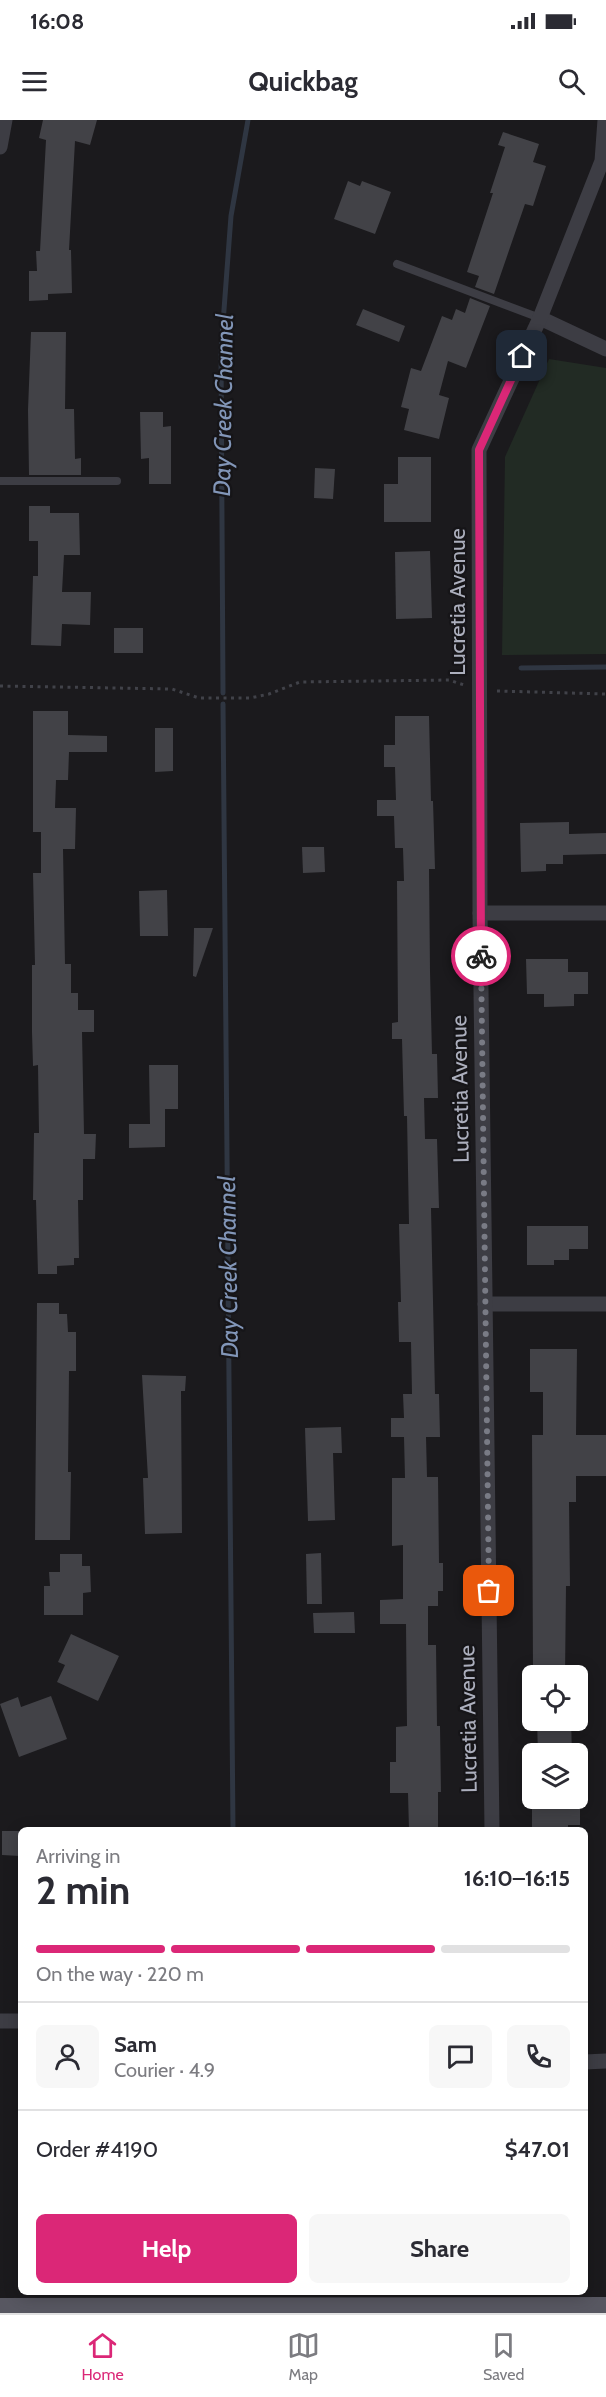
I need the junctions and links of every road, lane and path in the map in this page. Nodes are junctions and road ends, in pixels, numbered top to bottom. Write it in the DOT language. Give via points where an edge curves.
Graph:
graph roads {
  1 [pos="5,120"];
  2 [pos="605,120"];
  3 [pos="0,147"];
  4 [pos="397,264"];
  5 [pos="540,318"];
  6 [pos="606,349"];
  7 [pos="117,480"];
  8 [pos="0,481"];
  9 [pos="0,686"];
  10 [pos="479,689"];
  11 [pos="606,694"];
  12 [pos="480,913"];
  13 [pos="606,913"];
  14 [pos="485,1304"];
  15 [pos="606,1304"];
  16 [pos="492,1827"];
  17 [pos="0,2021"];
  18 [pos="18,2021"];
  19 [pos="606,2061"];
  20 [pos="588,2062"];
  21 [pos="485,2300"];
  22 [pos="606,2308"];
  23 [pos="0,2309"];
  1 -- 3 [label="street"];
  2 -- 5 [label="street, Lucretia Avenue" via="602,161"];
  4 -- 5 [label="lane"];
  5 -- 6 [label="street"];
  5 -- 10 [label="street, Lucretia Avenue" via="479,450"];
  7 -- 8 [label="lane"];
  9 -- 10 [label="path" via="172,689 199,698 250,698 312,681 449,680"];
  10 -- 11 [label="path"];
  10 -- 12 [label="street, Lucretia Avenue"];
  12 -- 13 [label="street"];
  12 -- 14 [label="street, Lucretia Avenue"];
  14 -- 15 [label="street"];
  14 -- 16 [label="street, Lucretia Avenue"];
  17 -- 18 [label="street"];
  19 -- 20 [label="street"];
  21 -- 22 [label="main road"];
  21 -- 23 [label="main road" via="305,2309"];
}
